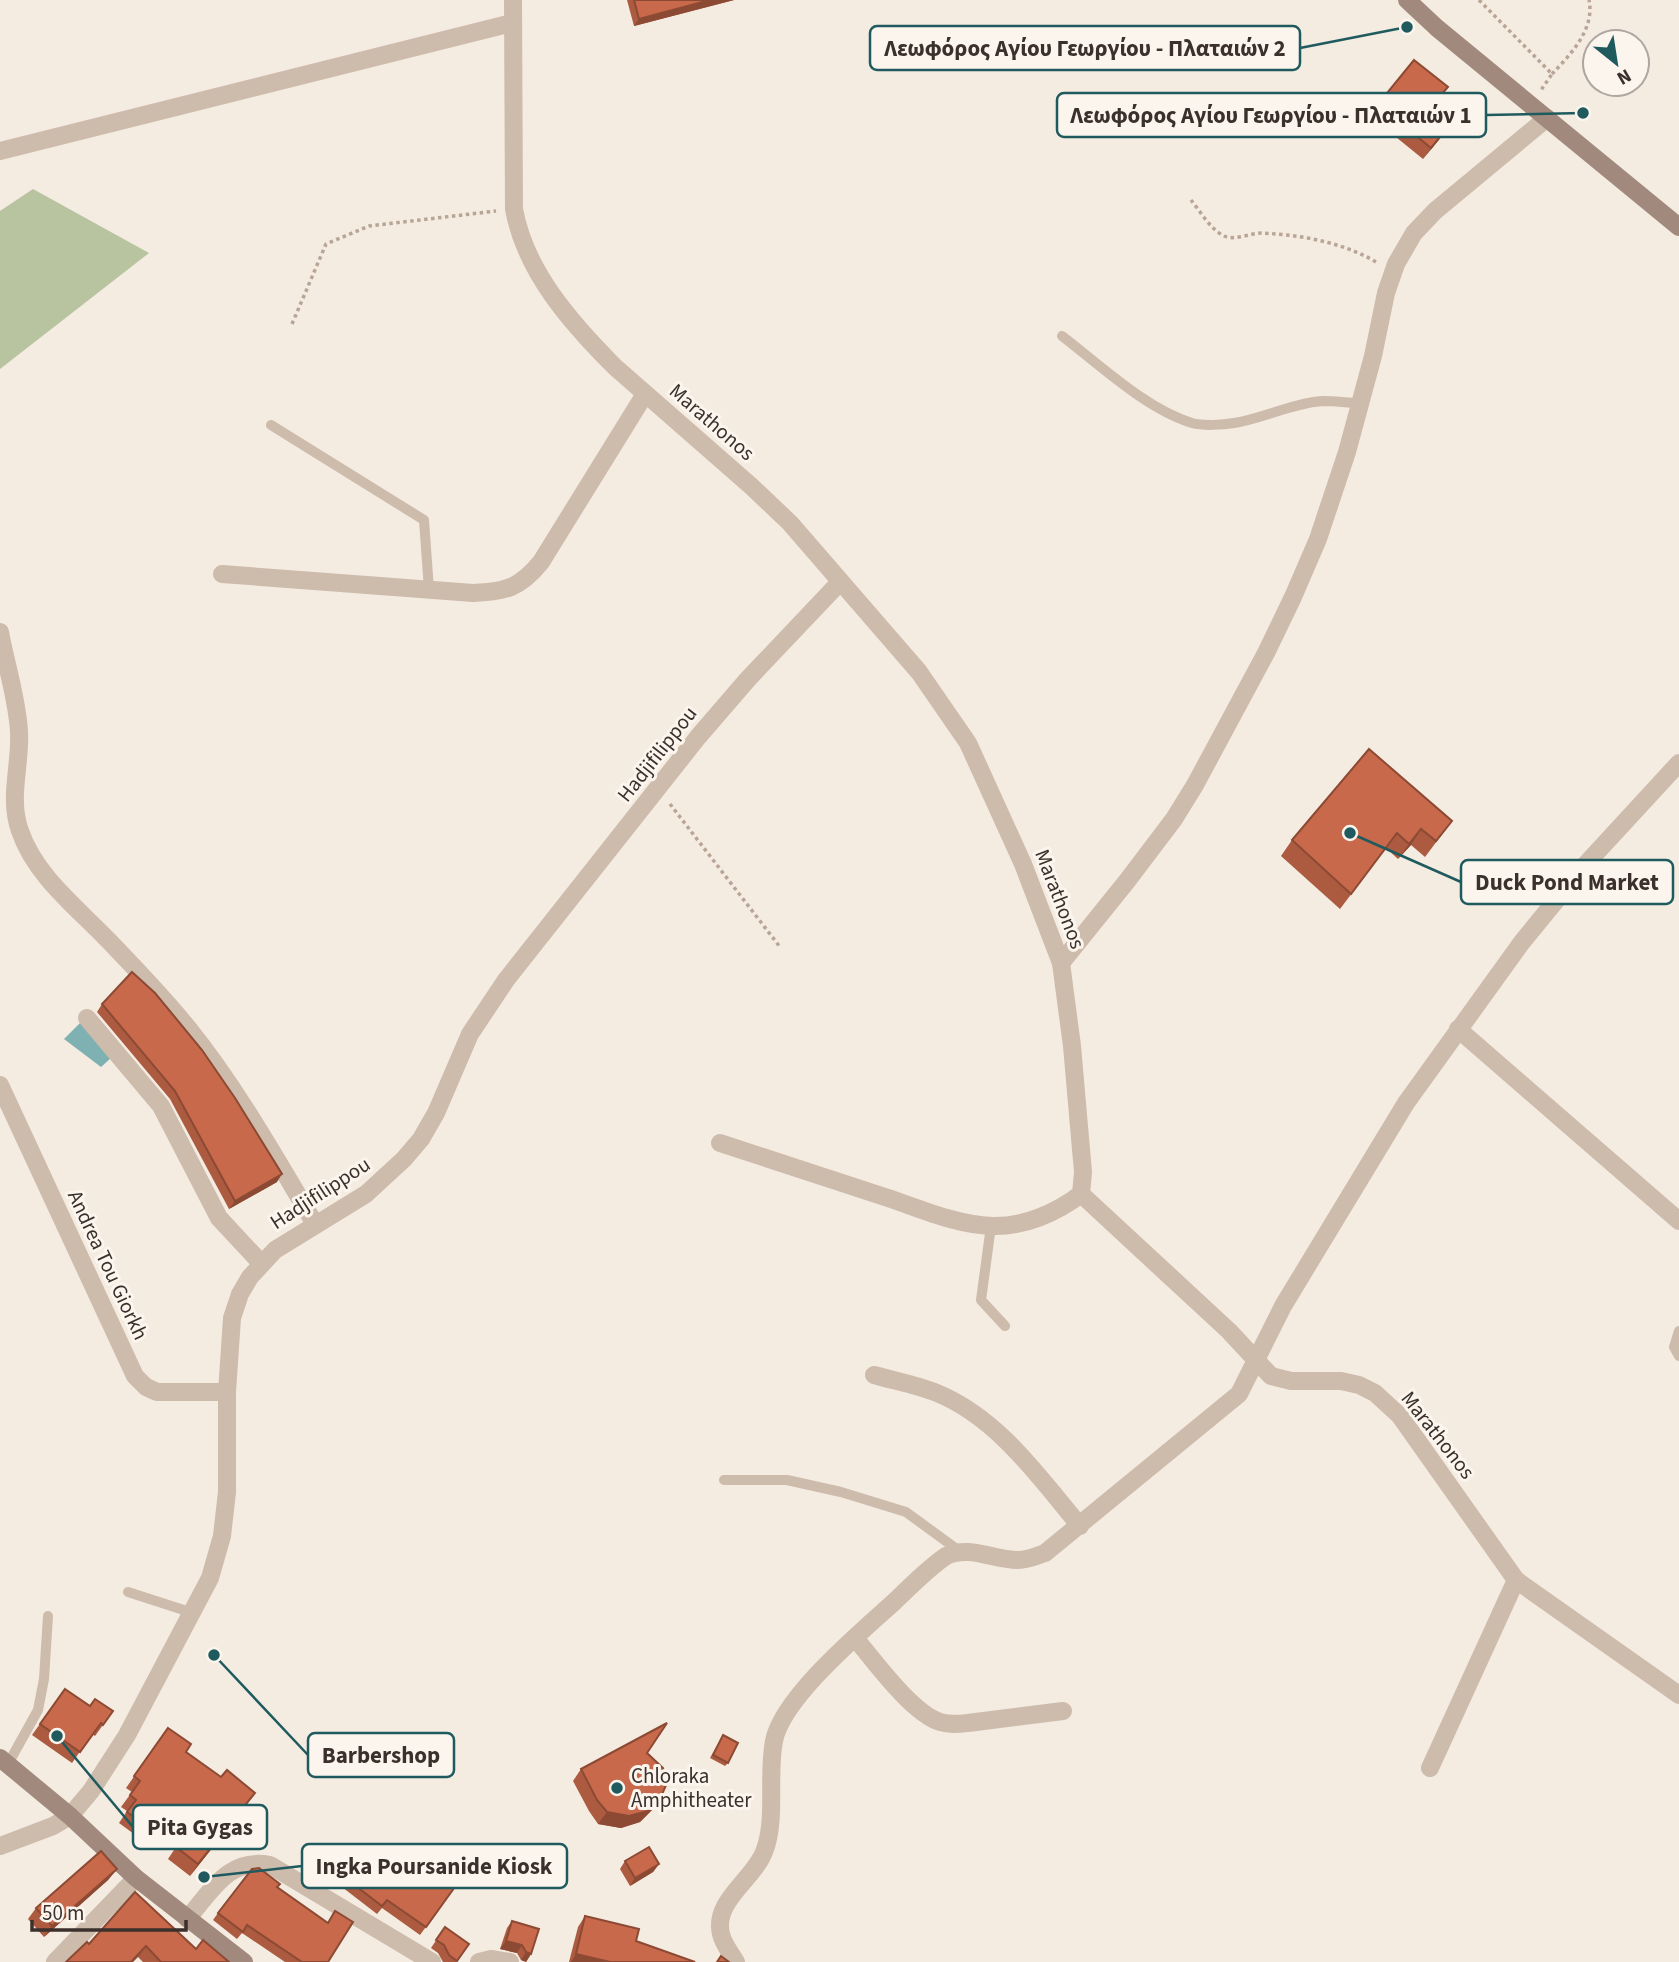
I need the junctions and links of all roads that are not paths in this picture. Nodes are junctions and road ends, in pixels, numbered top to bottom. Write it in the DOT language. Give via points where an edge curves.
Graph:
graph roads {
  1 [pos="513,0"];
  2 [pos="1407,0"];
  3 [pos="512,23"];
  4 [pos="1547,118"];
  5 [pos="0,151"];
  6 [pos="1679,227"];
  7 [pos="1062,336"];
  8 [pos="645,394"];
  9 [pos="1361,404"];
  10 [pos="271,425"];
  11 [pos="222,574"];
  12 [pos="840,582"];
  13 [pos="429,590"];
  14 [pos="0,635"];
  15 [pos="1679,763"];
  16 [pos="7,792"];
  17 [pos="1060,963"];
  18 [pos="87,1018"];
  19 [pos="1458,1029"];
  20 [pos="0,1085"];
  21 [pos="720,1143"];
  22 [pos="1081,1194"];
  23 [pos="1679,1221"];
  24 [pos="315,1224"];
  25 [pos="990,1226"];
  26 [pos="261,1263"];
  27 [pos="1005,1326"];
  28 [pos="1679,1331"];
  29 [pos="1679,1356"];
  30 [pos="1255,1359"];
  31 [pos="874,1376"];
  32 [pos="227,1392"];
  33 [pos="724,1480"];
  34 [pos="1080,1526"];
  35 [pos="958,1550"];
  36 [pos="1516,1580"];
  37 [pos="128,1592"];
  38 [pos="193,1613"];
  39 [pos="48,1616"];
  40 [pos="855,1638"];
  41 [pos="1679,1695"];
  42 [pos="1063,1711"];
  43 [pos="4,1761"];
  44 [pos="1430,1768"];
  45 [pos="70,1816"];
  46 [pos="0,1846"];
  47 [pos="136,1878"];
  48 [pos="187,1919"];
  49 [pos="55,1962"];
  50 [pos="244,1962"];
  51 [pos="432,1962"];
  52 [pos="478,1962"];
  53 [pos="510,1962"];
  54 [pos="736,1962"];
  1 -- 3 [label="street, Marathonos"];
  2 -- 4 [label="main road"];
  3 -- 5 [label="street"];
  3 -- 8 [label="street, Marathonos" via="513,209 517,226 546,285 595,347"];
  4 -- 6 [label="main road"];
  4 -- 9 [label="street" via="1414,233 1386,293"];
  7 -- 9 [label="lane" via="1143,397 1194,424 1231,424 1323,401"];
  8 -- 12 [label="street, Marathonos" via="790,523"];
  8 -- 13 [label="street" via="530,575 498,592"];
  9 -- 17 [label="street" via="1318,539 1266,653 1195,785 1127,881"];
  10 -- 13 [label="lane" via="424,520"];
  11 -- 13 [label="street"];
  12 -- 17 [label="street, Marathonos" via="919,672 968,743 1023,864"];
  12 -- 24 [label="street, Hadjifilippou" via="748,679 487,1005 421,1139 386,1178"];
  14 -- 16 [label="street" via="19,730 19,751"];
  15 -- 19 [label="street" via="1585,865"];
  16 -- 24 [label="street" via="20,832 41,869 187,1028 251,1118"];
  17 -- 22 [label="street, Marathonos" via="1073,1059"];
  18 -- 26 [label="street" via="161,1106 219,1218"];
  19 -- 23 [label="street"];
  19 -- 30 [label="street" via="1406,1103"];
  20 -- 32 [label="street, Andrea Tou Giorkh" via="135,1376 157,1392"];
  21 -- 25 [label="street" via="943,1216"];
  22 -- 25 [label="street" via="1036,1219"];
  22 -- 30 [label="street, Marathonos"];
  24 -- 26 [label="street, Hadjifilippou"];
  25 -- 27 [label="lane" via="981,1300"];
  26 -- 32 [label="street, Hadjifilippou" via="240,1294 232,1318"];
  28 -- 29 [label="lane" via="1674,1347"];
  30 -- 34 [label="street" via="1239,1394"];
  30 -- 36 [label="street, Marathonos" via="1278,1379 1341,1381 1375,1393 1400,1416"];
  31 -- 34 [label="street" via="937,1393 970,1411 1027,1462"];
  32 -- 38 [label="street, Hadjifilippou" via="222,1536 210,1578"];
  33 -- 35 [label="lane" via="787,1480 841,1492 906,1512"];
  34 -- 35 [label="street" via="1045,1553 1027,1559"];
  35 -- 40 [label="street" via="936,1563"];
  36 -- 41 [label="street, Marathonos"];
  36 -- 44 [label="street"];
  37 -- 38 [label="lane"];
  38 -- 45 [label="street, Hadjifilippou" via="127,1735"];
  39 -- 43 [label="lane" via="37,1710"];
  40 -- 42 [label="street" via="915,1707 940,1722"];
  40 -- 54 [label="street" via="780,1722 770,1770 765,1850 723,1910 720,1922 721,1935"];
  43 -- 45 [label="main road"];
  45 -- 46 [label="street"];
  45 -- 47 [label="main road"];
  47 -- 48 [label="main road"];
  47 -- 49 [label="street"];
  48 -- 50 [label="main road"];
  48 -- 51 [label="street" via="229,1872 242,1865 270,1865"];
  52 -- 53 [label="street"];
}
